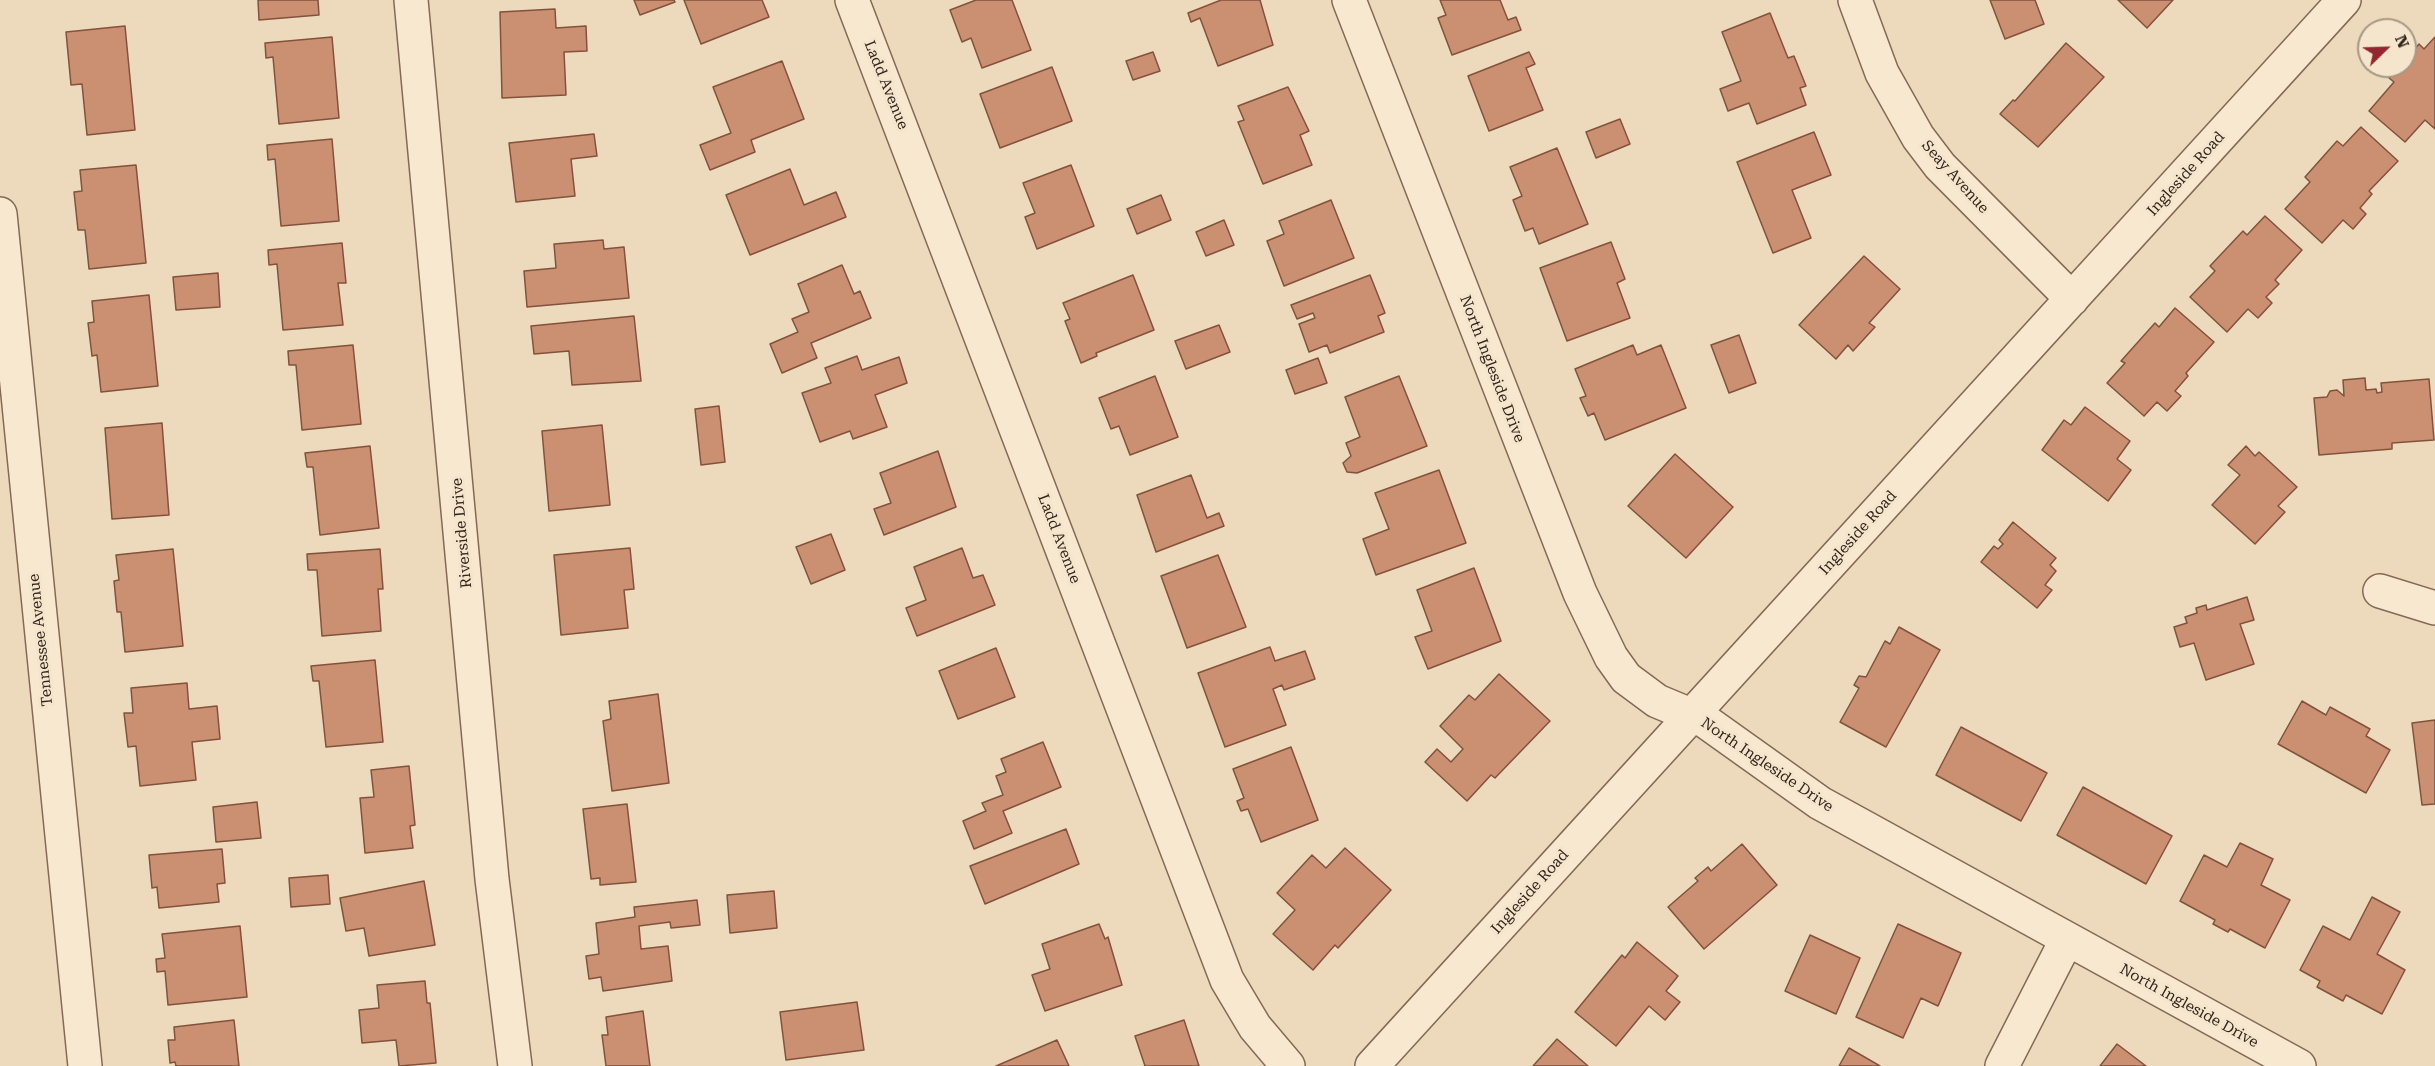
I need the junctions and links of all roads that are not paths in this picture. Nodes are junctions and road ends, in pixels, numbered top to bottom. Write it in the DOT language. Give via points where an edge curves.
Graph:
graph roads {
  1 [pos="411,0"];
  2 [pos="852,0"];
  3 [pos="1349,0"];
  4 [pos="1856,0"];
  5 [pos="2344,0"];
  6 [pos="0,214"];
  7 [pos="2072,299"];
  8 [pos="2380,591"];
  9 [pos="2435,608"];
  10 [pos="1692,715"];
  11 [pos="2067,939"];
  12 [pos="85,1066"];
  13 [pos="515,1066"];
  14 [pos="1288,1066"];
  15 [pos="1371,1066"];
  16 [pos="2002,1066"];
  17 [pos="2299,1066"];
  1 -- 13 [label="street, Riverside Drive" via="492,879"];
  2 -- 14 [label="street, Ladd Avenue" via="1227,980 1255,1027"];
  3 -- 10 [label="street, North Ingleside Drive" via="1580,593 1611,657 1626,678 1657,701"];
  4 -- 7 [label="street, Seay Avenue" via="1882,73 1918,137 1940,166"];
  5 -- 7 [label="street, Ingleside Road"];
  6 -- 12 [label="street, Tennessee Avenue"];
  7 -- 10 [label="street, Ingleside Road"];
  8 -- 9 [label="street"];
  10 -- 11 [label="street, North Ingleside Drive" via="1820,803"];
  10 -- 15 [label="street, Ingleside Road"];
  11 -- 16 [label="street"];
  11 -- 17 [label="street, North Ingleside Drive"];
}
